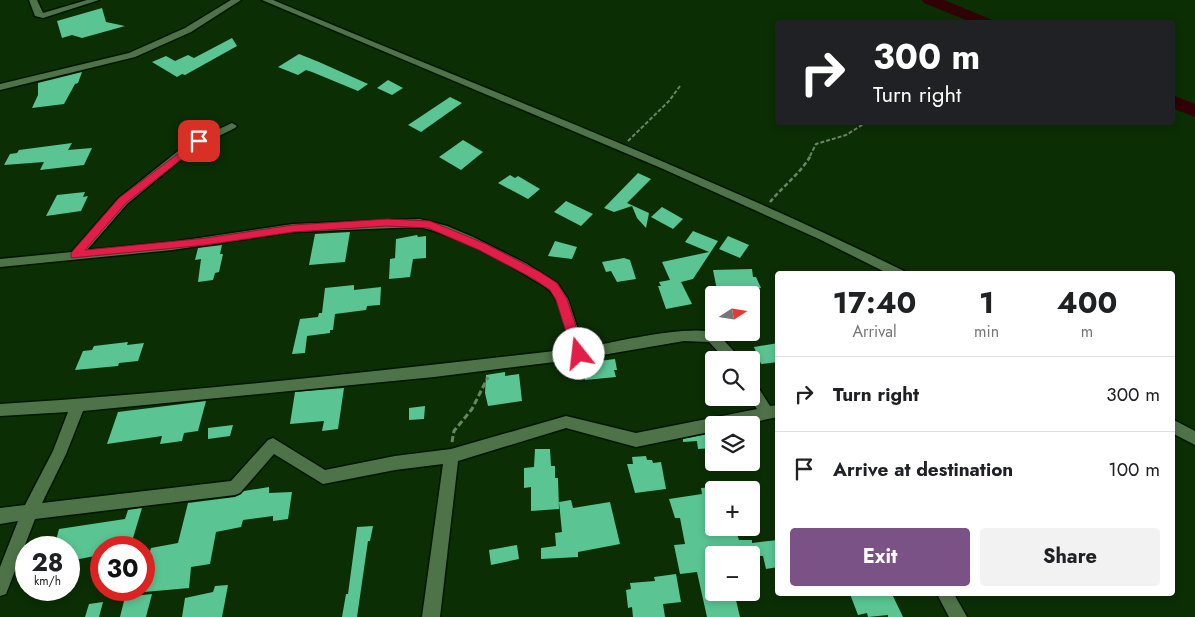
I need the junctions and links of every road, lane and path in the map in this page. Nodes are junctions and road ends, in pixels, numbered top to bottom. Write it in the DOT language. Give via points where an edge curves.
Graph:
graph roads {
  1 [pos="33,0"];
  2 [pos="95,0"];
  3 [pos="237,0"];
  4 [pos="266,0"];
  5 [pos="0,86"];
  6 [pos="680,86"];
  7 [pos="862,125"];
  8 [pos="232,126"];
  9 [pos="626,150"];
  10 [pos="764,209"];
  11 [pos="74,256"];
  12 [pos="0,263"];
  13 [pos="894,271"];
  14 [pos="727,351"];
  15 [pos="579,354"];
  16 [pos="510,362"];
  17 [pos="760,398"];
  18 [pos="78,405"];
  19 [pos="0,410"];
  20 [pos="772,412"];
  21 [pos="1175,427"];
  22 [pos="1195,438"];
  23 [pos="451,456"];
  24 [pos="30,512"];
  25 [pos="0,516"];
  26 [pos="0,588"];
  27 [pos="946,596"];
  28 [pos="430,617"];
  29 [pos="958,617"];
  1 -- 2 [label="street" via="38,14 43,16"];
  3 -- 5 [label="street" via="188,30 132,55"];
  4 -- 9 [label="street"];
  6 -- 9 [label="path" via="646,125 630,138"];
  7 -- 10 [label="path" via="846,135 816,144 804,168"];
  8 -- 11 [label="street" via="194,144 123,201"];
  9 -- 10 [label="street"];
  10 -- 13 [label="street"];
  11 -- 12 [label="street"];
  11 -- 15 [label="street" via="198,243 293,228 387,222 430,225 500,256 554,286 562,299"];
  14 -- 15 [label="street" via="706,336 684,336"];
  15 -- 16 [label="street"];
  16 -- 18 [label="street"];
  16 -- 23 [label="path" via="485,380 476,404 454,431"];
  17 -- 20 [label="street"];
  18 -- 19 [label="street"];
  18 -- 24 [label="street" via="59,454"];
  20 -- 23 [label="street" via="636,440 566,422"];
  21 -- 22 [label="street"];
  23 -- 24 [label="street" via="395,462 322,477 273,445 235,488"];
  23 -- 28 [label="street"];
  24 -- 25 [label="street"];
  24 -- 26 [label="street"];
  27 -- 29 [label="street"];
}
